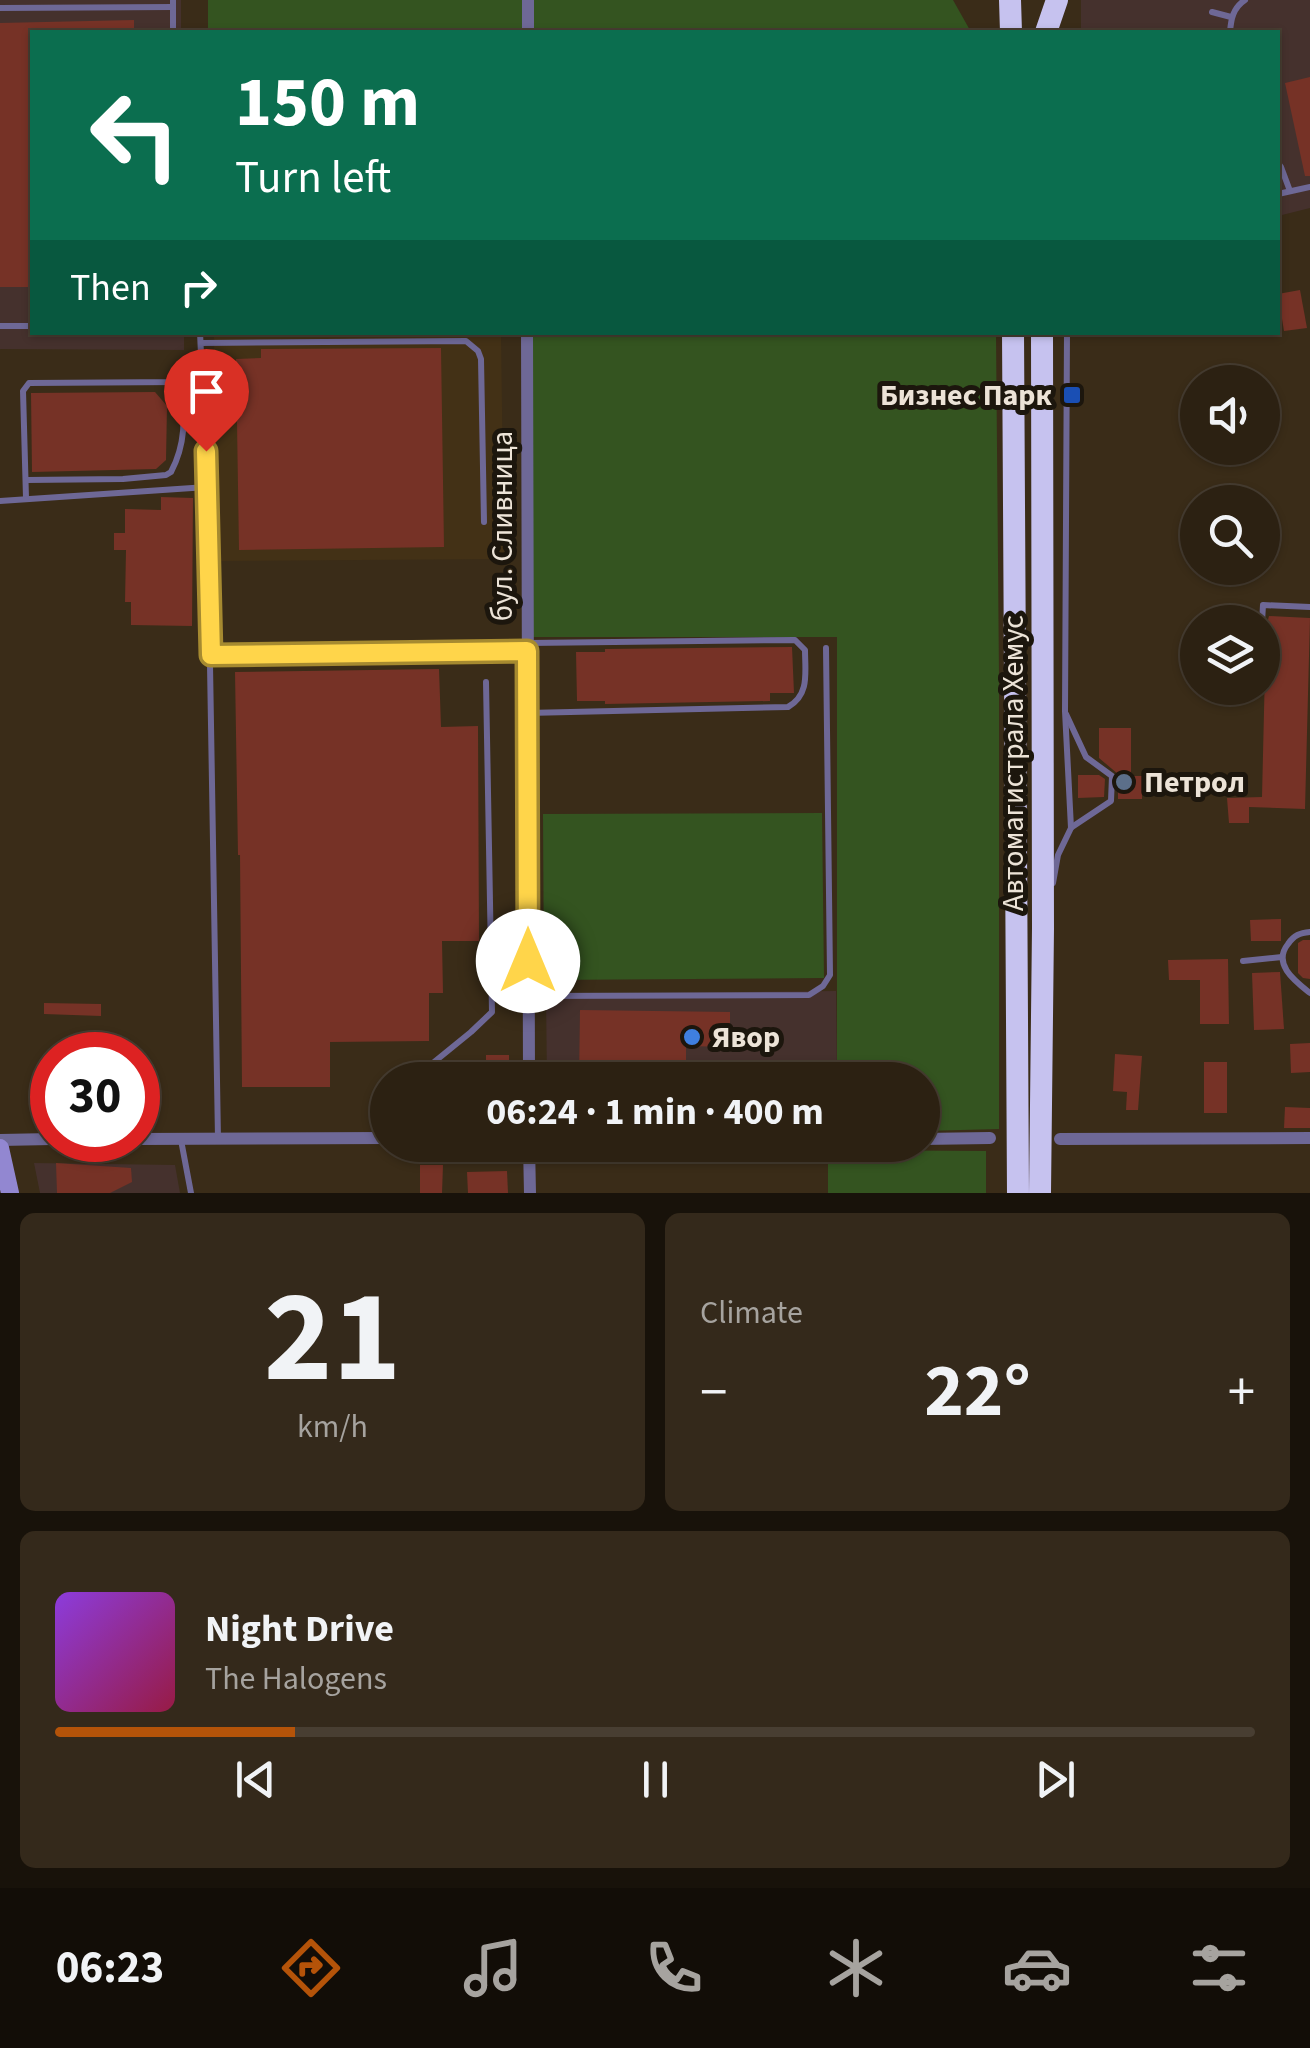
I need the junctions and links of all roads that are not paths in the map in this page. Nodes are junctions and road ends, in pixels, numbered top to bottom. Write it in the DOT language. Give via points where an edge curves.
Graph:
graph roads {
  1 [pos="528,0"];
  2 [pos="1010,0"];
  3 [pos="1042,0"];
  4 [pos="1056,0"];
  5 [pos="1245,0"];
  6 [pos="173,3"];
  7 [pos="0,8"];
  8 [pos="1212,12"];
  9 [pos="1231,17"];
  10 [pos="173,30"];
  11 [pos="528,30"];
  12 [pos="1010,30"];
  13 [pos="1044,30"];
  14 [pos="1045,30"];
  15 [pos="1230,30"];
  16 [pos="1280,165"];
  17 [pos="1310,187"];
  18 [pos="1290,191"];
  19 [pos="1280,194"];
  20 [pos="0,326"];
  21 [pos="30,326"];
  22 [pos="200,335"];
  23 [pos="527,335"];
  24 [pos="1013,335"];
  25 [pos="1042,335"];
  26 [pos="1066,335"];
  27 [pos="200,343"];
  28 [pos="202,379"];
  29 [pos="179,382"];
  30 [pos="27,480"];
  31 [pos="207,487"];
  32 [pos="26,498"];
  33 [pos="0,500"];
  34 [pos="484,522"];
  35 [pos="1280,606"];
  36 [pos="1310,607"];
  37 [pos="527,647"];
  38 [pos="826,648"];
  39 [pos="211,655"];
  40 [pos="486,682"];
  41 [pos="1065,710"];
  42 [pos="527,713"];
  43 [pos="1071,828"];
  44 [pos="1043,928"];
  45 [pos="1310,932"];
  46 [pos="1282,958"];
  47 [pos="1244,961"];
  48 [pos="1310,993"];
  49 [pos="528,996"];
  50 [pos="434,1062"];
  51 [pos="529,1062"];
  52 [pos="370,1138"];
  53 [pos="940,1138"];
  54 [pos="990,1138"];
  55 [pos="1310,1138"];
  56 [pos="30,1139"];
  57 [pos="160,1139"];
  58 [pos="180,1139"];
  59 [pos="218,1139"];
  60 [pos="1060,1139"];
  61 [pos="0,1140"];
  62 [pos="0,1148"];
  63 [pos="529,1162"];
  64 [pos="6,1184"];
  65 [pos="191,1193"];
  66 [pos="530,1193"];
  67 [pos="1018,1193"];
  68 [pos="1040,1193"];
  1 -- 11 [label="street"];
  2 -- 12 [label="highway"];
  3 -- 13 [label="highway"];
  4 -- 14 [label="highway"];
  5 -- 9 [label="lane"];
  6 -- 7 [label="lane"];
  6 -- 10 [label="lane"];
  8 -- 9 [label="lane"];
  9 -- 15 [label="lane"];
  16 -- 18 [label="lane"];
  17 -- 18 [label="lane"];
  18 -- 19 [label="lane"];
  20 -- 21 [label="lane"];
  22 -- 27 [label="lane"];
  23 -- 37 [label="street, бул. Сливница"];
  24 -- 67 [label="highway, Автомагистрала Хемус"];
  25 -- 44 [label="highway, Автомагистрала Хемус"];
  26 -- 41 [label="lane"];
  27 -- 28 [label="lane"];
  27 -- 34 [label="lane" via="466,340 481,359"];
  28 -- 29 [label="lane"];
  28 -- 31 [label="lane"];
  29 -- 30 [label="lane" via="184,420 171,472"];
  29 -- 30 [label="lane" via="29,383 23,398"];
  30 -- 32 [label="lane"];
  31 -- 32 [label="lane"];
  31 -- 39 [label="lane"];
  32 -- 33 [label="lane"];
  35 -- 36 [label="lane"];
  37 -- 39 [label="lane"];
  37 -- 42 [label="street, бул. Сливница"];
  37 -- 42 [label="lane" via="795,640 805,650 804,690 788,706"];
  38 -- 49 [label="lane" via="830,975 823,986 809,995"];
  39 -- 59 [label="lane"];
  40 -- 50 [label="lane" via="492,1012"];
  41 -- 43 [label="lane"];
  41 -- 43 [label="lane" via="1086,758 1112,776 1111,802"];
  42 -- 49 [label="street, бул. Сливница"];
  43 -- 44 [label="lane"];
  44 -- 68 [label="highway, Автомагистрала Хемус"];
  45 -- 46 [label="lane" via="1296,935"];
  46 -- 47 [label="lane"];
  46 -- 48 [label="lane" via="1288,974"];
  49 -- 51 [label="street, бул. Сливница"];
  52 -- 59 [label="street"];
  53 -- 54 [label="street"];
  55 -- 60 [label="street"];
  56 -- 61 [label="street"];
  57 -- 58 [label="street"];
  58 -- 59 [label="street"];
  58 -- 65 [label="lane"];
  62 -- 64 [label="main road"];
  63 -- 66 [label="street"];
}
